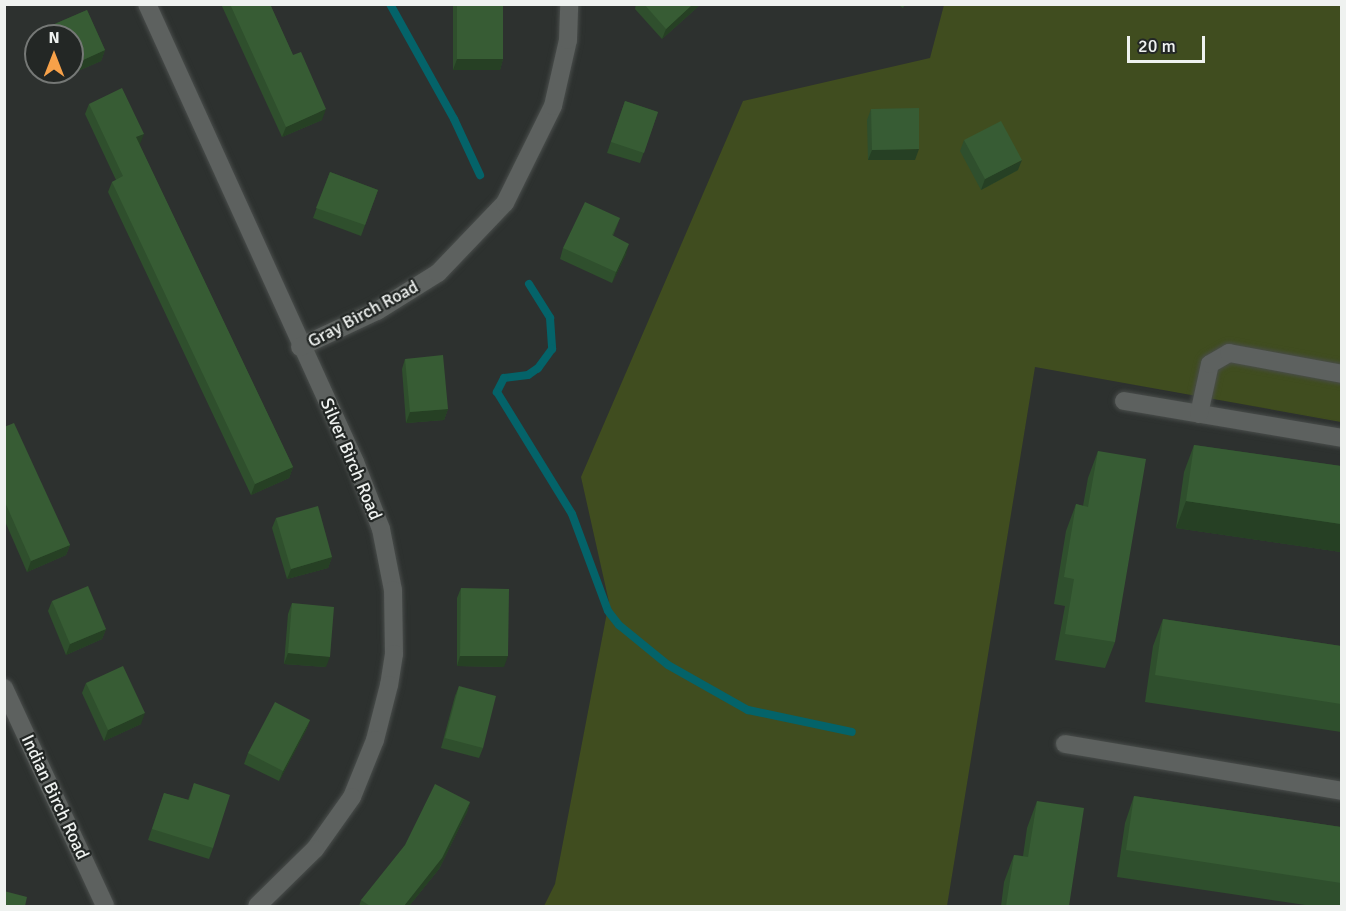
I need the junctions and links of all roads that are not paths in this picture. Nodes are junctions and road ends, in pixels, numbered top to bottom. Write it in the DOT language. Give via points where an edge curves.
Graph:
graph roads {
  1 [pos="147,4"];
  2 [pos="569,4"];
  3 [pos="300,347"];
  4 [pos="1341,374"];
  5 [pos="1124,401"];
  6 [pos="1199,414"];
  7 [pos="1341,438"];
  8 [pos="4,688"];
  9 [pos="1065,744"];
  10 [pos="1341,791"];
  11 [pos="105,906"];
  12 [pos="257,906"];
  1 -- 3 [label="street, Silver Birch Road"];
  2 -- 3 [label="street, Gray Birch Road" via="568,40 553,106 505,203 438,273 377,311"];
  3 -- 12 [label="street, Silver Birch Road" via="355,462 381,530 393,590 394,654 383,712 352,797 309,856"];
  4 -- 6 [label="street" via="1229,353 1210,364"];
  5 -- 6 [label="street"];
  6 -- 7 [label="street"];
  8 -- 11 [label="street, Indian Birch Road"];
  9 -- 10 [label="street"];
}
